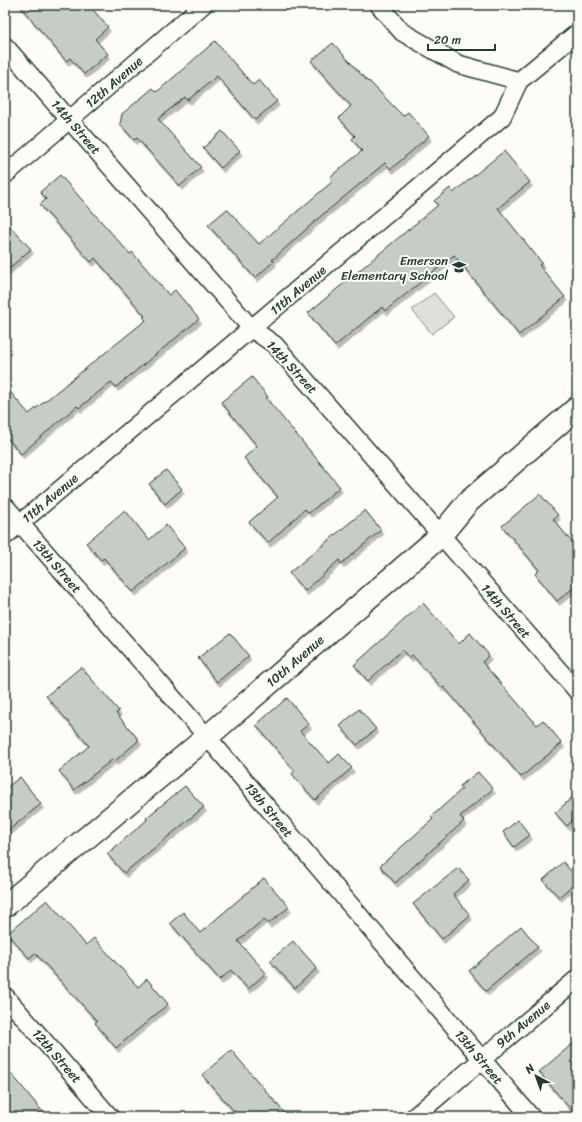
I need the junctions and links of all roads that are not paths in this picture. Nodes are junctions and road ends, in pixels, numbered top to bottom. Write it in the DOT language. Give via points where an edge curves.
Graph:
graph roads {
  1 [pos="203,5"];
  2 [pos="378,5"];
  3 [pos="577,33"];
  4 [pos="5,46"];
  5 [pos="520,81"];
  6 [pos="70,120"];
  7 [pos="5,174"];
  8 [pos="252,329"];
  9 [pos="575,415"];
  10 [pos="5,506"];
  11 [pos="20,524"];
  12 [pos="5,536"];
  13 [pos="440,536"];
  14 [pos="577,691"];
  15 [pos="207,737"];
  16 [pos="5,906"];
  17 [pos="577,978"];
  18 [pos="5,996"];
  19 [pos="481,1060"];
  20 [pos="110,1117"];
  21 [pos="414,1117"];
  22 [pos="531,1117"];
  1 -- 6 [label="street, 12th Avenue"];
  2 -- 5 [label="street" via="402,32 458,64"];
  3 -- 5 [label="street, 11th Avenue"];
  4 -- 6 [label="street, 14th Street"];
  5 -- 8 [label="street, 11th Avenue" via="502,117"];
  6 -- 7 [label="street, 12th Avenue"];
  6 -- 8 [label="street, 14th Street"];
  8 -- 11 [label="street, 11th Avenue"];
  8 -- 13 [label="street, 14th Street" via="275,345"];
  9 -- 13 [label="street, 10th Avenue" via="468,502"];
  10 -- 11 [label="street, 13th Street"];
  11 -- 12 [label="street, 11th Avenue"];
  11 -- 15 [label="street, 13th Street"];
  13 -- 14 [label="street, 14th Street"];
  13 -- 15 [label="street, 10th Avenue"];
  15 -- 16 [label="street, 10th Avenue"];
  15 -- 19 [label="street, 13th Street"];
  17 -- 19 [label="street, 9th Avenue"];
  18 -- 20 [label="street, 12th Street"];
  19 -- 21 [label="street, 9th Avenue"];
  19 -- 22 [label="street, 13th Street"];
}
